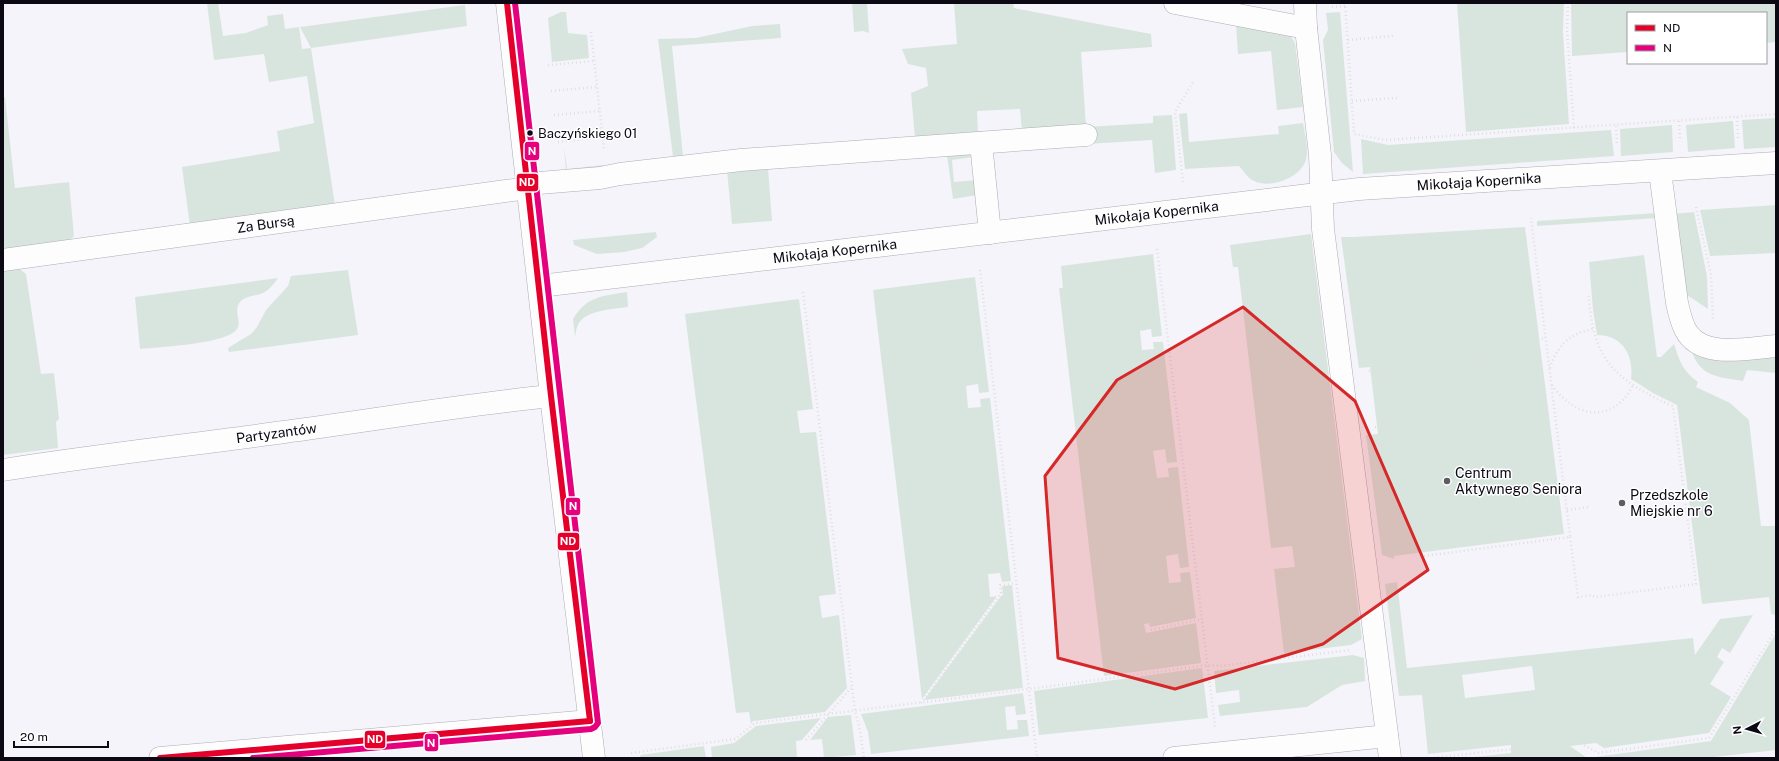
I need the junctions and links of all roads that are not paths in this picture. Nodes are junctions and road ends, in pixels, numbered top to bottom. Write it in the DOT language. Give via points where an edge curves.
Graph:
graph roads {
  1 [pos="507,3"];
  2 [pos="1175,3"];
  3 [pos="1305,3"];
  4 [pos="1306,28"];
  5 [pos="1086,135"];
  6 [pos="981,143"];
  7 [pos="1776,163"];
  8 [pos="1660,171"];
  9 [pos="528,186"];
  10 [pos="1322,194"];
  11 [pos="990,233"];
  12 [pos="3,260"];
  13 [pos="540,286"];
  14 [pos="1776,346"];
  15 [pos="551,396"];
  16 [pos="3,470"];
  17 [pos="590,721"];
  18 [pos="1387,736"];
  19 [pos="160,758"];
  20 [pos="594,758"];
  21 [pos="1174,758"];
  22 [pos="1390,758"];
  1 -- 9 [label="street"];
  2 -- 4 [label="street"];
  3 -- 4 [label="street"];
  4 -- 10 [label="street" via="1317,114"];
  5 -- 6 [label="street, Za Bursą"];
  6 -- 9 [label="street, Za Bursą" via="741,160"];
  6 -- 11 [label="street"];
  7 -- 8 [label="street, Mikołaja Kopernika"];
  8 -- 10 [label="street, Mikołaja Kopernika" via="1360,189"];
  8 -- 14 [label="street" via="1677,303 1682,322 1692,339 1702,346 1715,349"];
  9 -- 12 [label="street, Za Bursą"];
  9 -- 13 [label="street"];
  10 -- 11 [label="street, Mikołaja Kopernika"];
  10 -- 18 [label="street" via="1323,229"];
  11 -- 13 [label="street, Mikołaja Kopernika"];
  13 -- 15 [label="street"];
  15 -- 16 [label="street, Partyzantów"];
  15 -- 17 [label="street"];
  17 -- 19 [label="street"];
  17 -- 20 [label="street"];
  18 -- 21 [label="street"];
  18 -- 22 [label="street"];
}
